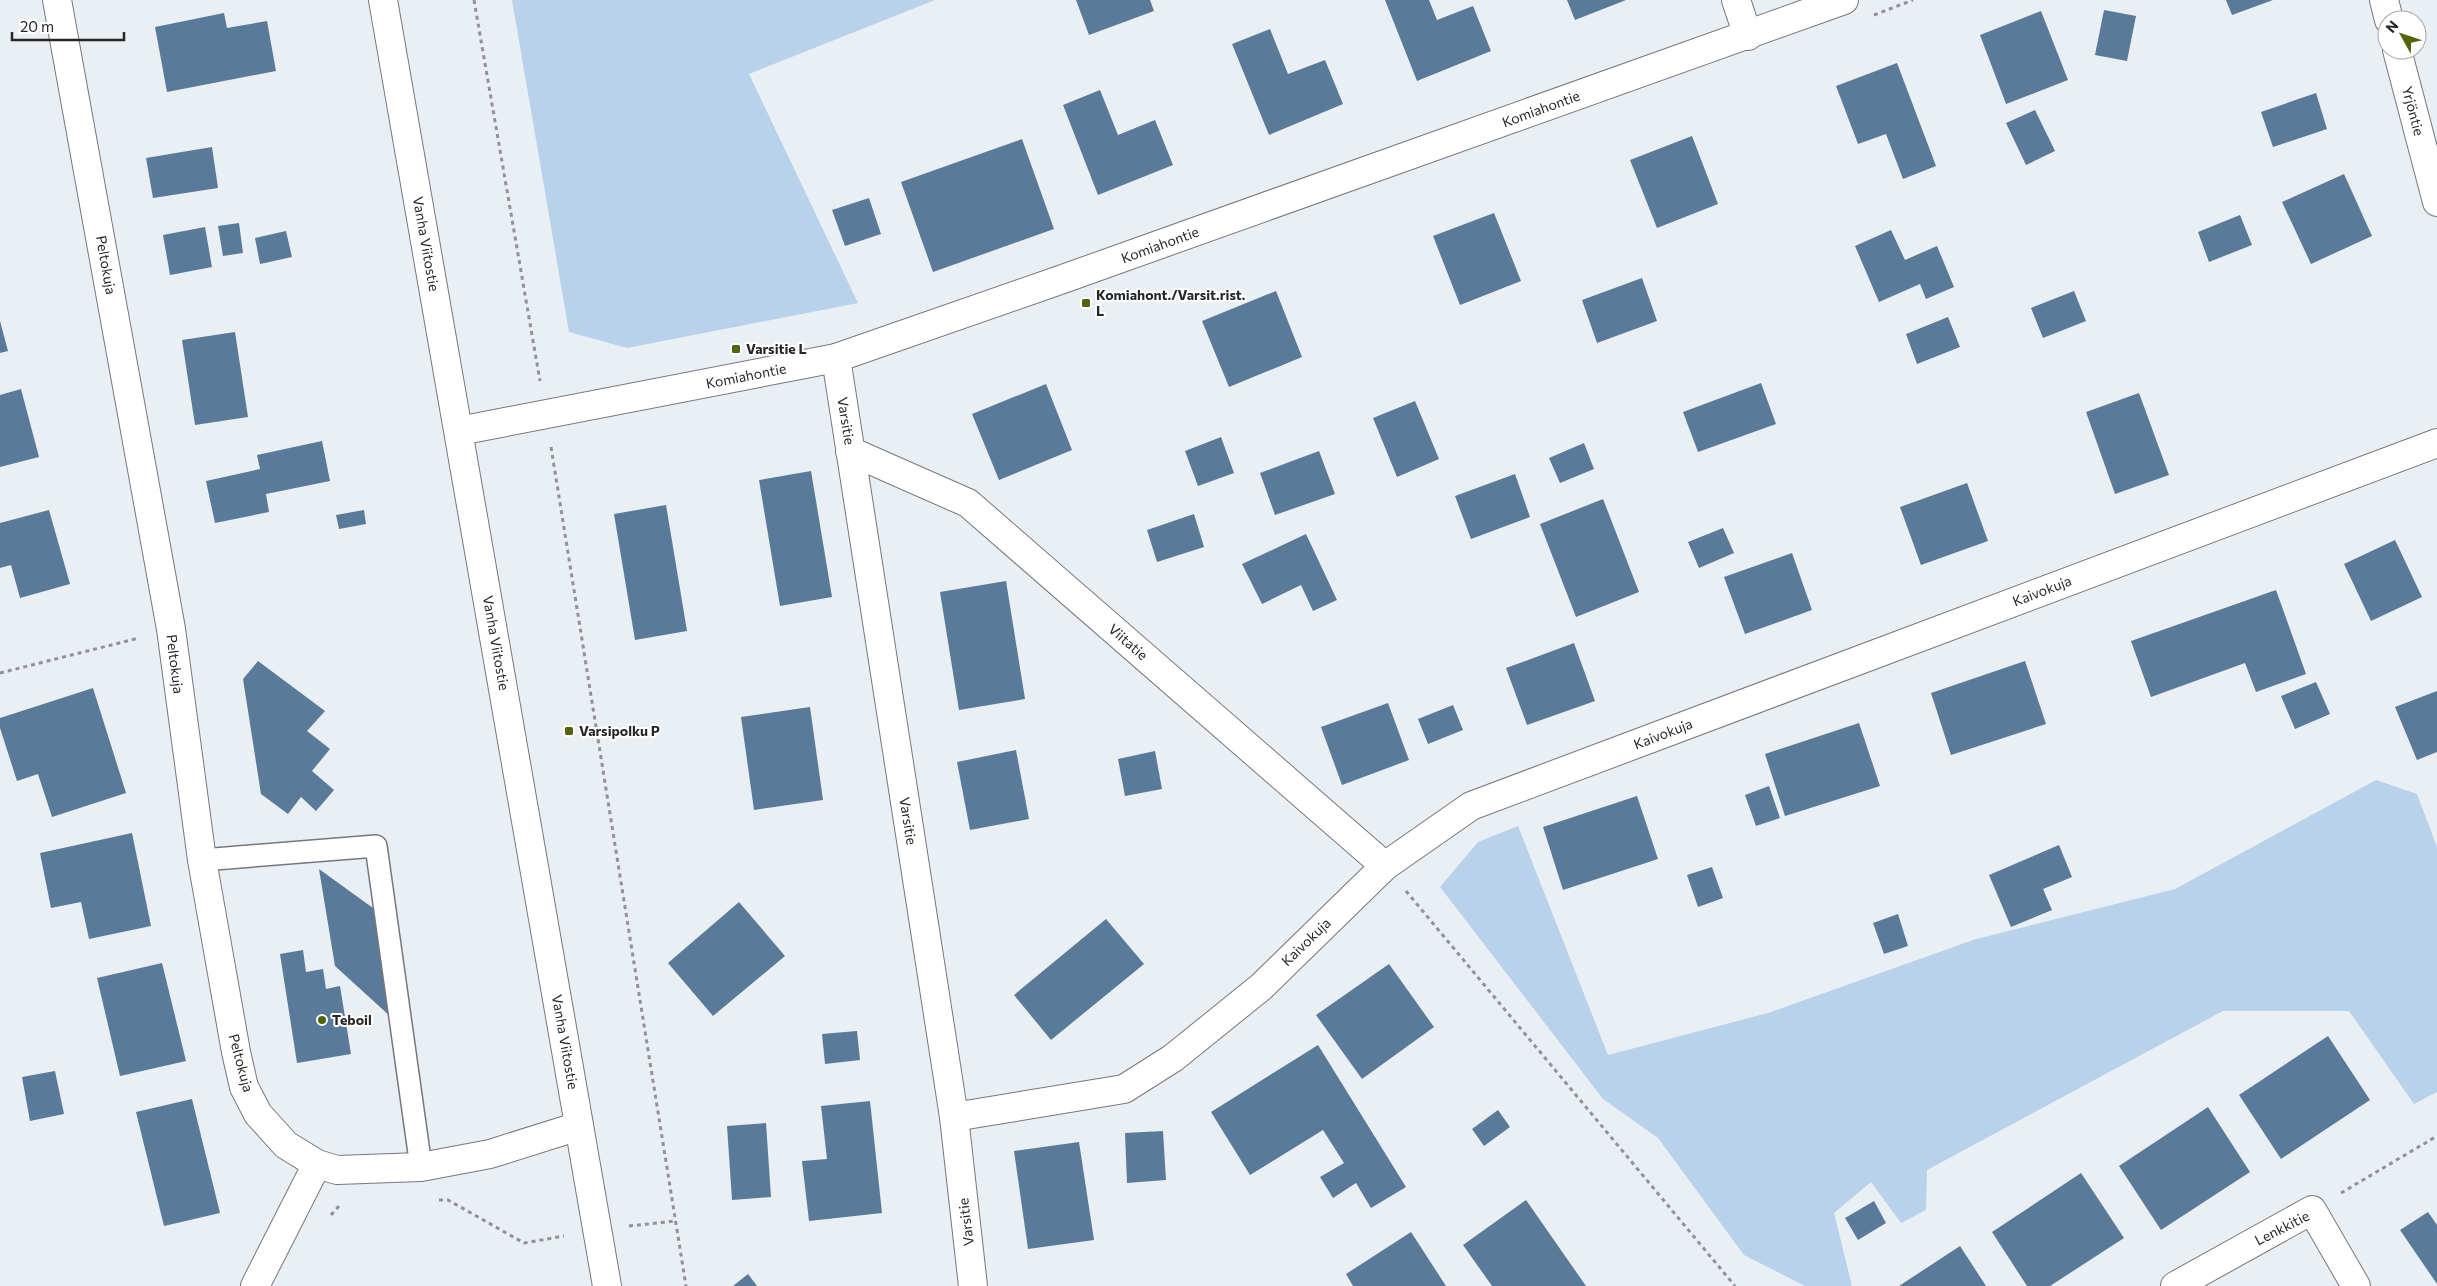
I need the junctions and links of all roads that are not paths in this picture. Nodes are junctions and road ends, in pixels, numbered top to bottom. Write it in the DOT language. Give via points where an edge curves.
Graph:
graph roads {
  1 [pos="57,0"];
  2 [pos="383,0"];
  3 [pos="1736,0"];
  4 [pos="1844,0"];
  5 [pos="1748,36"];
  6 [pos="2400,60"];
  7 [pos="2437,202"];
  8 [pos="836,358"];
  9 [pos="459,431"];
  10 [pos="2437,443"];
  11 [pos="850,451"];
  12 [pos="202,860"];
  13 [pos="1385,866"];
  14 [pos="954,1117"];
  15 [pos="579,1126"];
  16 [pos="317,1164"];
  17 [pos="421,1167"];
  18 [pos="255,1286"];
  19 [pos="607,1286"];
  20 [pos="973,1286"];
  21 [pos="2175,1286"];
  22 [pos="2356,1286"];
  1 -- 12 [label="street, Peltokuja" via="171,629"];
  2 -- 9 [label="street, Vanha Viitostie"];
  3 -- 5 [label="street"];
  4 -- 5 [label="street, Komiahontie"];
  5 -- 8 [label="street, Komiahontie"];
  6 -- 7 [label="street, Yrjöntie"];
  8 -- 9 [label="street, Komiahontie"];
  8 -- 11 [label="street, Varsitie"];
  9 -- 15 [label="street, Vanha Viitostie"];
  10 -- 13 [label="street, Kaivokuja" via="1472,806"];
  11 -- 13 [label="street, Viitatie" via="968,503"];
  11 -- 14 [label="street, Varsitie"];
  12 -- 16 [label="street, Peltokuja" via="244,1087 258,1114 286,1145"];
  12 -- 17 [label="lane" via="376,846"];
  13 -- 14 [label="street, Kaivokuja" via="1260,987 1172,1058 1124,1088"];
  14 -- 20 [label="street, Varsitie"];
  15 -- 17 [label="street, Peltokuja" via="490,1154"];
  15 -- 19 [label="street, Vanha Viitostie"];
  16 -- 17 [label="street, Peltokuja" via="337,1170"];
  16 -- 18 [label="street"];
  21 -- 22 [label="street, Lenkkitie" via="2312,1210"];
}
